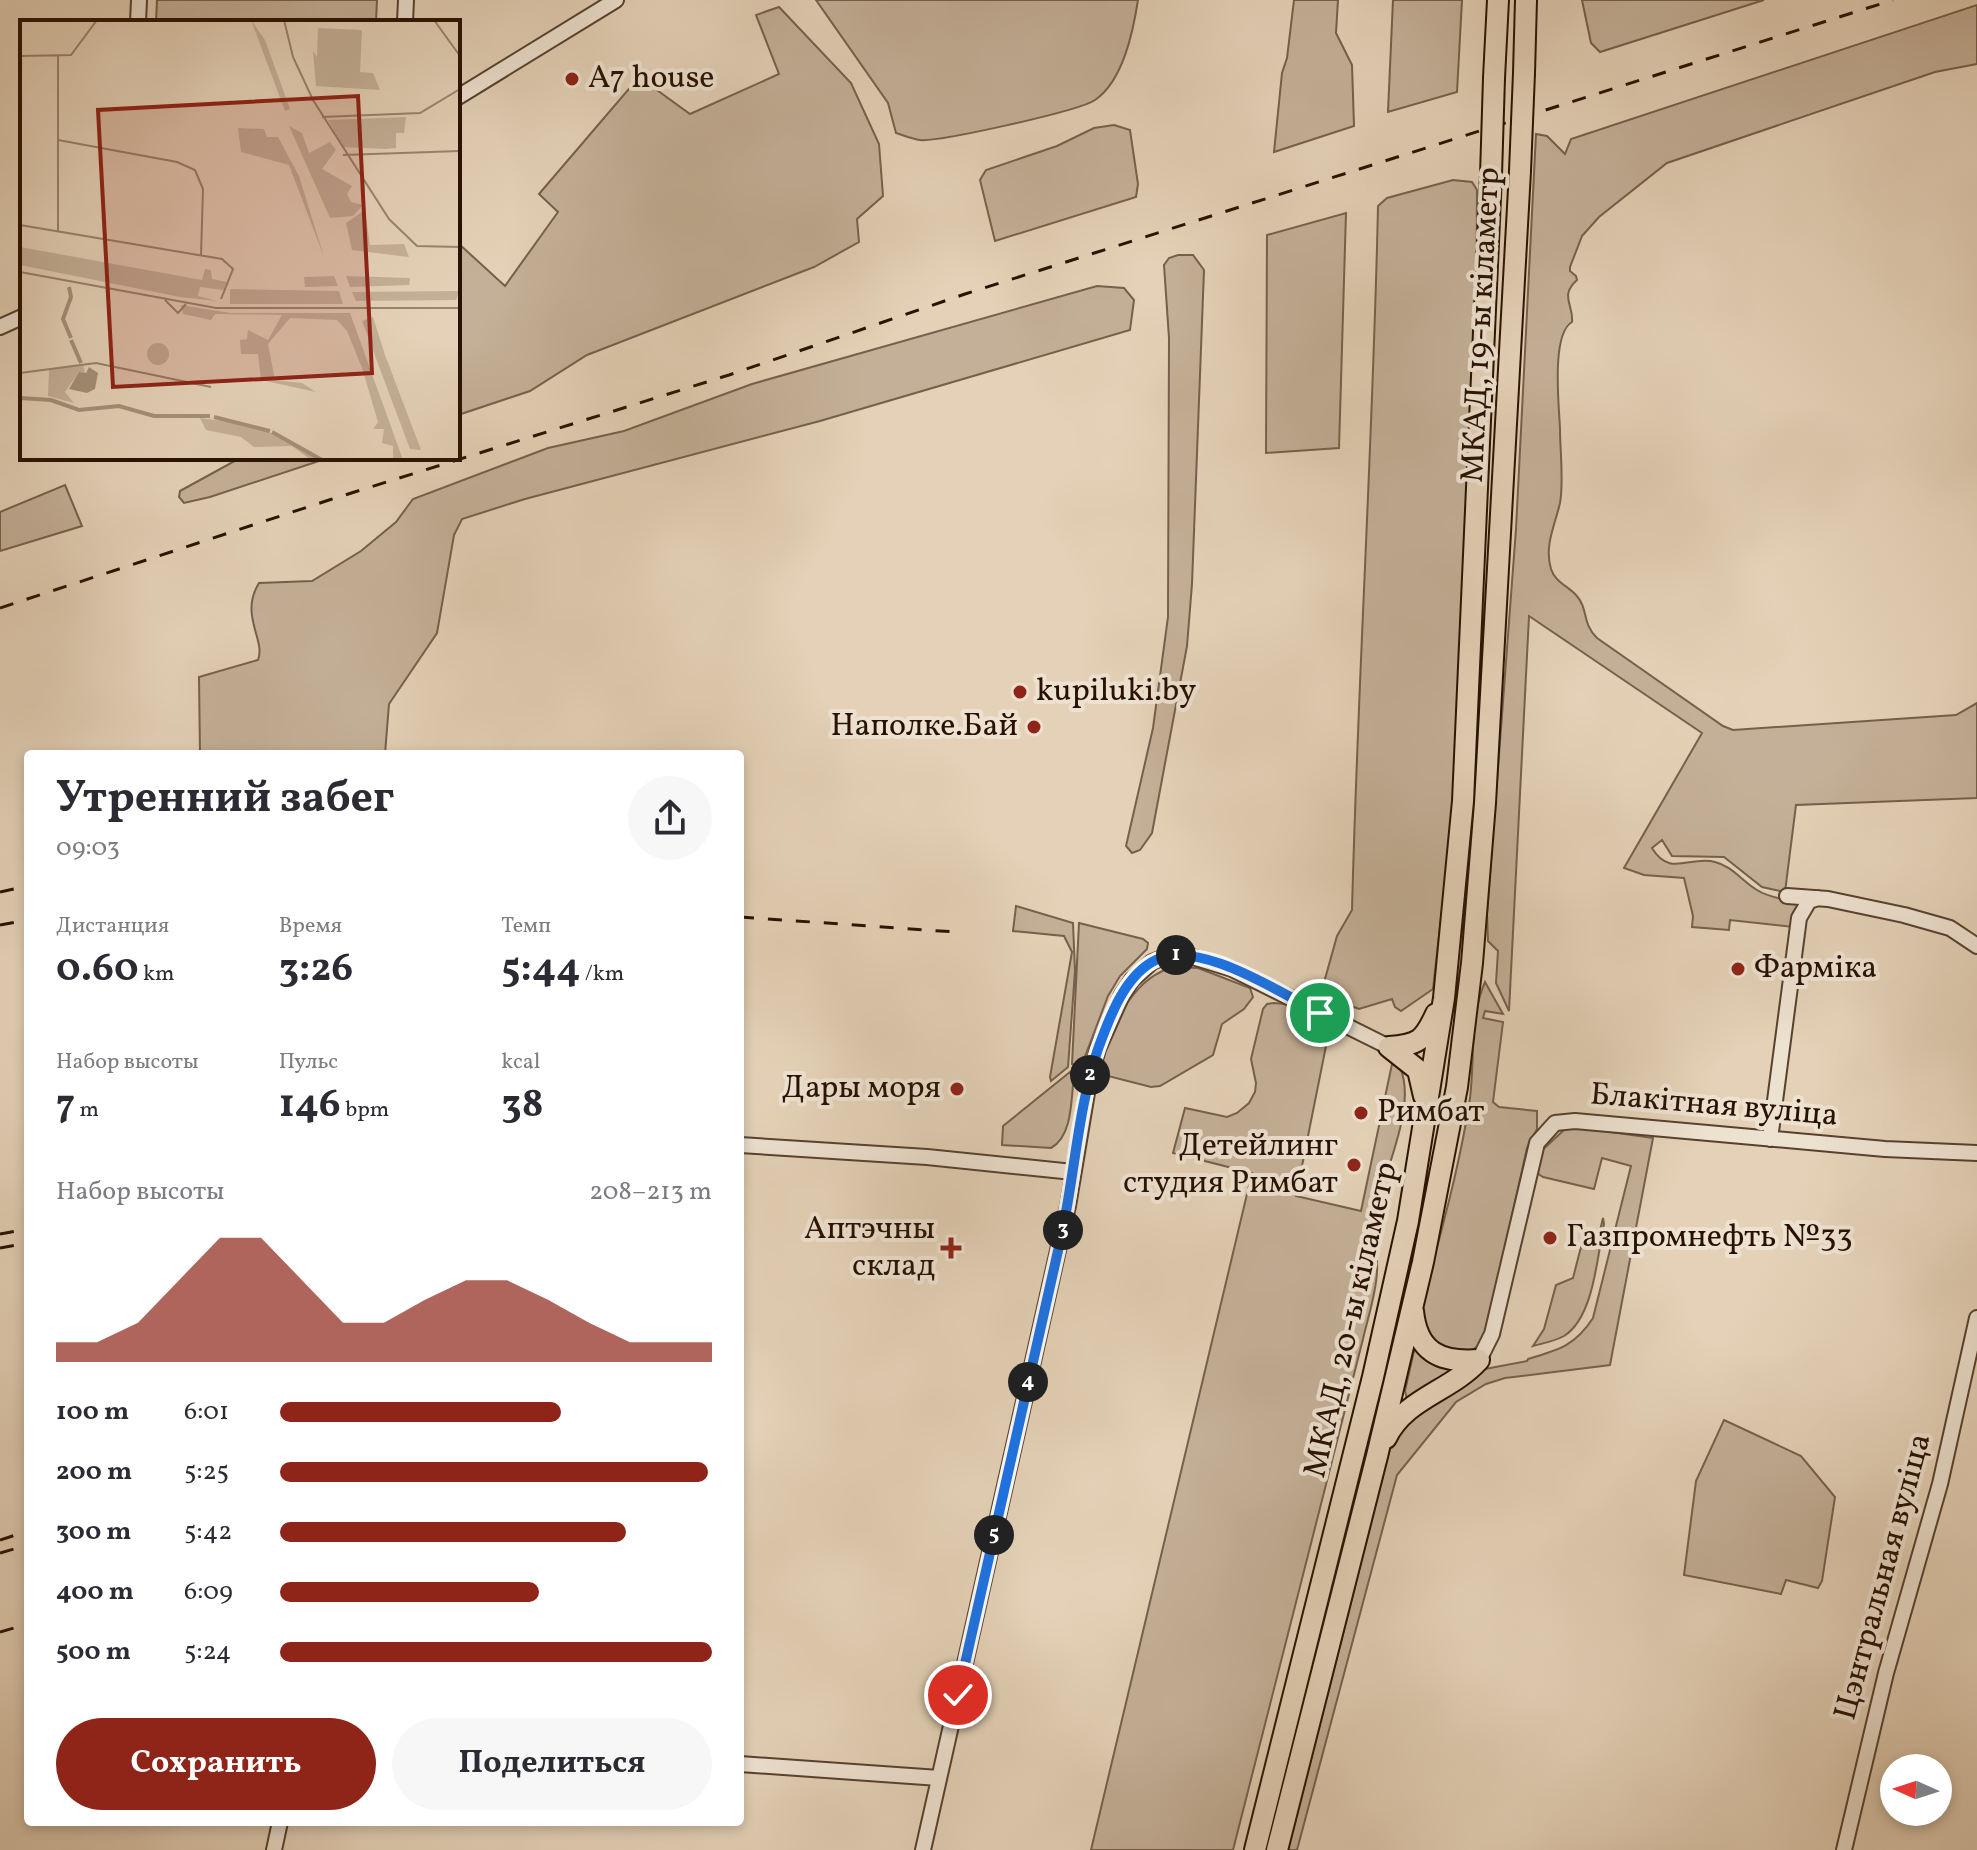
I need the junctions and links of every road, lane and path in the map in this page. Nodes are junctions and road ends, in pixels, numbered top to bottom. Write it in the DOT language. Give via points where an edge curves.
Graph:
graph roads {
  1 [pos="139,0"];
  2 [pos="406,0"];
  3 [pos="616,0"];
  4 [pos="1498,0"];
  5 [pos="1526,0"];
  6 [pos="138,20"];
  7 [pos="405,20"];
  8 [pos="460,96"];
  9 [pos="20,318"];
  10 [pos="0,327"];
  11 [pos="1471,652"];
  12 [pos="1495,654"];
  13 [pos="1787,896"];
  14 [pos="1818,898"];
  15 [pos="1977,946"];
  16 [pos="1444,998"];
  17 [pos="1389,1047"];
  18 [pos="1425,1125"];
  19 [pos="1770,1139"];
  20 [pos="744,1145"];
  21 [pos="1977,1153"];
  22 [pos="1073,1172"];
  23 [pos="1412,1301"];
  24 [pos="1977,1318"];
  25 [pos="1479,1360"];
  26 [pos="1377,1456"];
  27 [pos="744,1764"];
  28 [pos="939,1778"];
  29 [pos="279,1826"];
  30 [pos="274,1850"];
  31 [pos="923,1850"];
  32 [pos="1255,1850"];
  33 [pos="1277,1850"];
  34 [pos="1844,1850"];
  1 -- 6 [label="street"];
  2 -- 7 [label="street"];
  3 -- 8 [label="street"];
  4 -- 11 [label="highway, МКАД, 19-ы кіламетр, bridge"];
  5 -- 12 [label="highway, МКАД, 19-ы кіламетр, bridge"];
  9 -- 10 [label="street"];
  11 -- 16 [label="highway, МКАД, 20-ы кіламетр"];
  12 -- 23 [label="highway, МКАД, 20-ы кіламетр" via="1465,1025 1440,1181"];
  13 -- 14 [label="street"];
  14 -- 15 [label="street" via="1950,928"];
  14 -- 19 [label="street" via="1809,901 1799,918"];
  16 -- 17 [label="highway" via="1421,1039"];
  16 -- 18 [label="highway, МКАД, 20-ы кіламетр"];
  17 -- 18 [label="highway" via="1418,1070"];
  17 -- 22 [label="street" via="1232,969 1186,955 1167,956 1132,980 1098,1049"];
  18 -- 32 [label="highway, МКАД, 20-ы кіламетр" via="1373,1377"];
  19 -- 21 [label="street, Блакітная вуліца"];
  19 -- 25 [label="street, Блакітная вуліца" via="1555,1123 1537,1143 1492,1334"];
  20 -- 22 [label="street"];
  22 -- 28 [label="street"];
  23 -- 25 [label="highway" via="1417,1335 1433,1352 1450,1360"];
  23 -- 26 [label="highway, МКАД, 20-ы кіламетр"];
  24 -- 34 [label="street, Цэнтральная вуліца" via="1940,1484 1886,1673"];
  25 -- 26 [label="highway" via="1394,1421"];
  26 -- 33 [label="highway, МКАД, 20-ы кіламетр"];
  27 -- 28 [label="street"];
  28 -- 31 [label="street"];
  29 -- 30 [label="street"];
}
